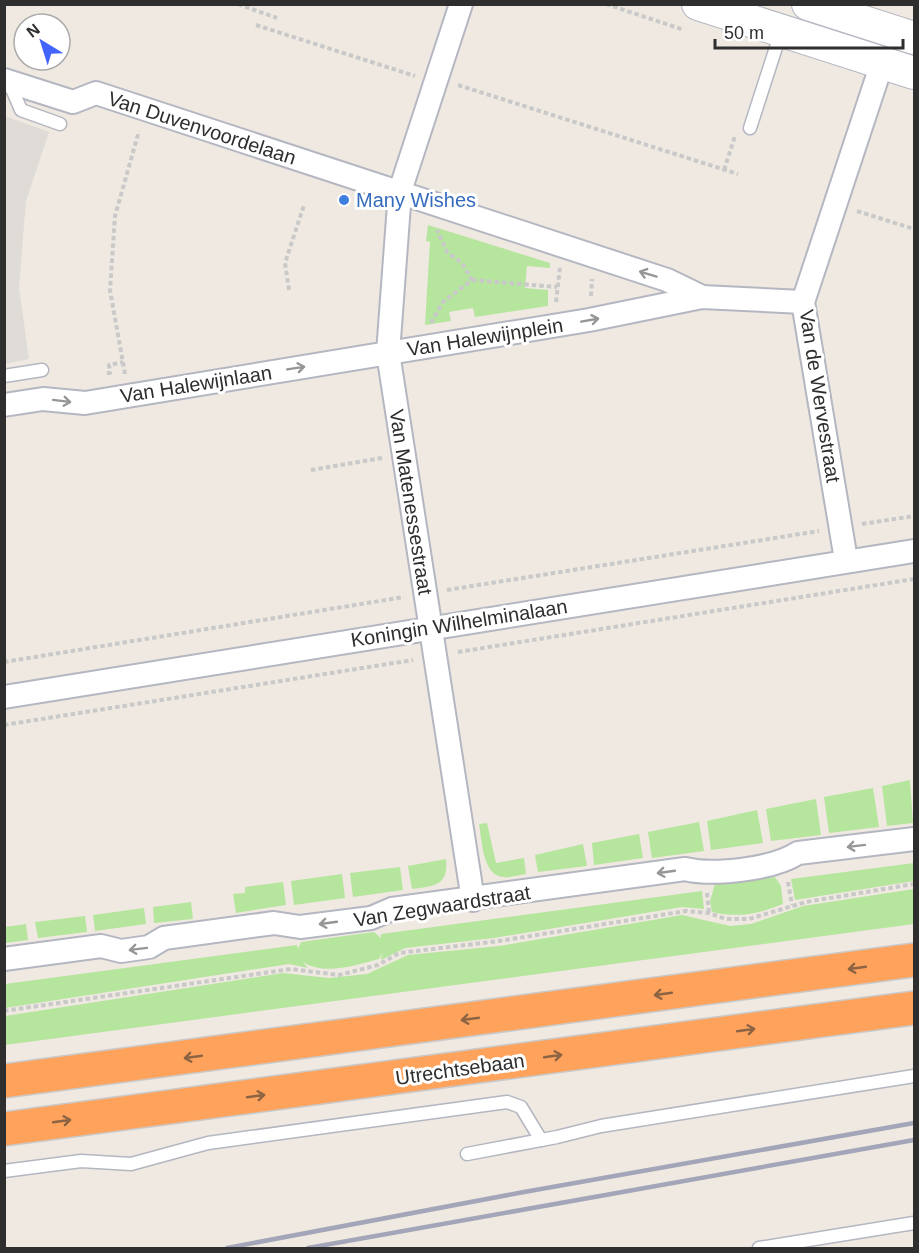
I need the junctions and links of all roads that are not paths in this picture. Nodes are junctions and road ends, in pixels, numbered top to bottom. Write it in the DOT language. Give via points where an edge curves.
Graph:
graph roads {
  1 [pos="461,4"];
  2 [pos="808,4"];
  3 [pos="697,19"];
  4 [pos="781,31"];
  5 [pos="915,38"];
  6 [pos="882,63"];
  7 [pos="915,73"];
  8 [pos="7,81"];
  9 [pos="60,124"];
  10 [pos="750,128"];
  11 [pos="399,201"];
  12 [pos="702,297"];
  13 [pos="803,302"];
  14 [pos="388,353"];
  15 [pos="42,370"];
  16 [pos="4,376"];
  17 [pos="4,405"];
  18 [pos="915,551"];
  19 [pos="846,560"];
  20 [pos="431,628"];
  21 [pos="4,697"];
  22 [pos="915,838"];
  23 [pos="473,900"];
  24 [pos="4,959"];
  25 [pos="915,960"];
  26 [pos="915,1008"];
  27 [pos="915,1076"];
  28 [pos="4,1081"];
  29 [pos="4,1129"];
  30 [pos="541,1140"];
  31 [pos="467,1154"];
  32 [pos="4,1171"];
  33 [pos="915,1223"];
  34 [pos="759,1248"];
  1 -- 11 [label="street"];
  2 -- 5 [label="main road"];
  3 -- 4 [label="main road"];
  4 -- 6 [label="main road"];
  4 -- 10 [label="lane"];
  6 -- 7 [label="main road"];
  6 -- 13 [label="street, Van de Wervestraat"];
  8 -- 9 [label="lane" via="21,110"];
  8 -- 11 [label="street, Van Duvenvoordelaan" via="73,102 96,93"];
  12 -- 11 [label="street, Van Halewijnplein, one-way" via="667,280 562,246"];
  11 -- 14 [label="street, Van Halewijnplein"];
  12 -- 13 [label="street, Van Halewijnplein"];
  14 -- 12 [label="street, Van Halewijnplein, one-way"];
  13 -- 19 [label="street, Van de Wervestraat"];
  17 -- 14 [label="street, Van Halewijnlaan, one-way" via="43,399 85,403"];
  14 -- 20 [label="street, Van Matenessestraat"];
  15 -- 16 [label="lane"];
  18 -- 19 [label="street, Koningin Wilhelminalaan"];
  19 -- 20 [label="street, Koningin Wilhelminalaan"];
  20 -- 21 [label="street, Koningin Wilhelminalaan"];
  20 -- 23 [label="street, Van Matenessestraat"];
  22 -- 23 [label="street, Van Zegwaardstraat, one-way" via="798,853 784,862 705,873 686,869"];
  23 -- 24 [label="street, Van Zegwaardstraat, one-way" via="392,909 371,918 300,927 274,923 164,938 149,947 121,951 101,946"];
  25 -- 28 [label="highway, one-way"];
  29 -- 26 [label="highway, Utrechtsebaan, one-way"];
  27 -- 30 [label="lane" via="634,1120"];
  30 -- 31 [label="lane"];
  30 -- 32 [label="lane" via="521,1107 501,1103 208,1143 131,1164 81,1161"];
  33 -- 34 [label="lane"];
}
